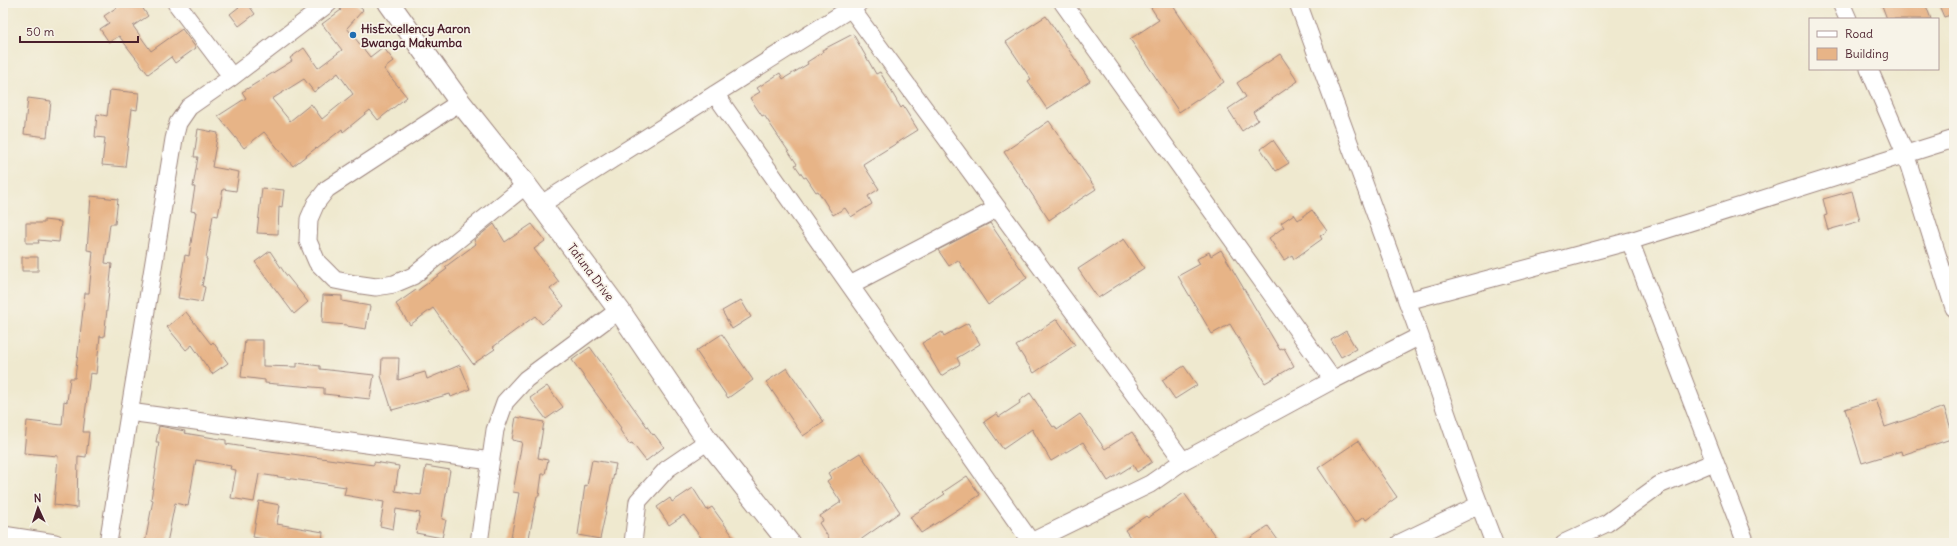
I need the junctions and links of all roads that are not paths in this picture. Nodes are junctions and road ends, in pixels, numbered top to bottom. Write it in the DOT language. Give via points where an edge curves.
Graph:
graph roads {
  1 [pos="176,3"];
  2 [pos="329,3"];
  3 [pos="389,3"];
  4 [pos="1063,3"];
  5 [pos="1298,3"];
  6 [pos="1841,3"];
  7 [pos="852,5"];
  8 [pos="1848,18"];
  9 [pos="1869,70"];
  10 [pos="232,77"];
  11 [pos="715,94"];
  12 [pos="460,102"];
  13 [pos="1954,139"];
  14 [pos="1905,153"];
  15 [pos="526,185"];
  16 [pos="540,205"];
  17 [pos="996,208"];
  18 [pos="1630,241"];
  19 [pos="850,285"];
  20 [pos="1407,301"];
  21 [pos="1954,308"];
  22 [pos="620,310"];
  23 [pos="1420,336"];
  24 [pos="1333,380"];
  25 [pos="129,412"];
  26 [pos="708,441"];
  27 [pos="492,461"];
  28 [pos="1183,461"];
  29 [pos="1714,462"];
  30 [pos="1480,505"];
  31 [pos="3,535"];
  32 [pos="1030,542"];
  33 [pos="54,543"];
  34 [pos="108,543"];
  35 [pos="479,543"];
  36 [pos="633,543"];
  37 [pos="789,543"];
  38 [pos="1400,543"];
  39 [pos="1494,543"];
  40 [pos="1564,543"];
  41 [pos="1746,543"];
  1 -- 10 [label="street"];
  2 -- 10 [label="street"];
  3 -- 12 [label="main road, Tafuna Drive"];
  4 -- 24 [label="street"];
  5 -- 20 [label="street"];
  6 -- 8 [label="street"];
  7 -- 11 [label="street"];
  7 -- 17 [label="street"];
  9 -- 14 [label="street"];
  10 -- 25 [label="street" via="189,106 178,123"];
  11 -- 16 [label="street"];
  11 -- 19 [label="street"];
  12 -- 15 [label="main road, Tafuna Drive"];
  12 -- 15 [label="street" via="327,189 316,203 309,219 308,241 317,262 335,280 376,287 394,284 412,276"];
  13 -- 14 [label="street"];
  14 -- 18 [label="street"];
  14 -- 21 [label="street"];
  15 -- 16 [label="main road, Tafuna Drive"];
  16 -- 22 [label="main road, Tafuna Drive"];
  17 -- 19 [label="street"];
  17 -- 28 [label="street"];
  18 -- 20 [label="street"];
  18 -- 29 [label="street"];
  19 -- 32 [label="street"];
  20 -- 23 [label="street"];
  22 -- 26 [label="main road, Tafuna Drive"];
  22 -- 27 [label="street" via="526,379 505,402 495,430"];
  23 -- 24 [label="street"];
  23 -- 30 [label="street"];
  24 -- 28 [label="street"];
  25 -- 27 [label="street"];
  25 -- 34 [label="street"];
  26 -- 36 [label="street" via="667,469 638,501"];
  26 -- 37 [label="main road, Tafuna Drive"];
  27 -- 35 [label="street"];
  28 -- 32 [label="street" via="1150,484"];
  29 -- 40 [label="street" via="1659,485 1607,523"];
  29 -- 41 [label="street"];
  30 -- 38 [label="street"];
  30 -- 39 [label="street"];
  31 -- 33 [label="street"];
}
